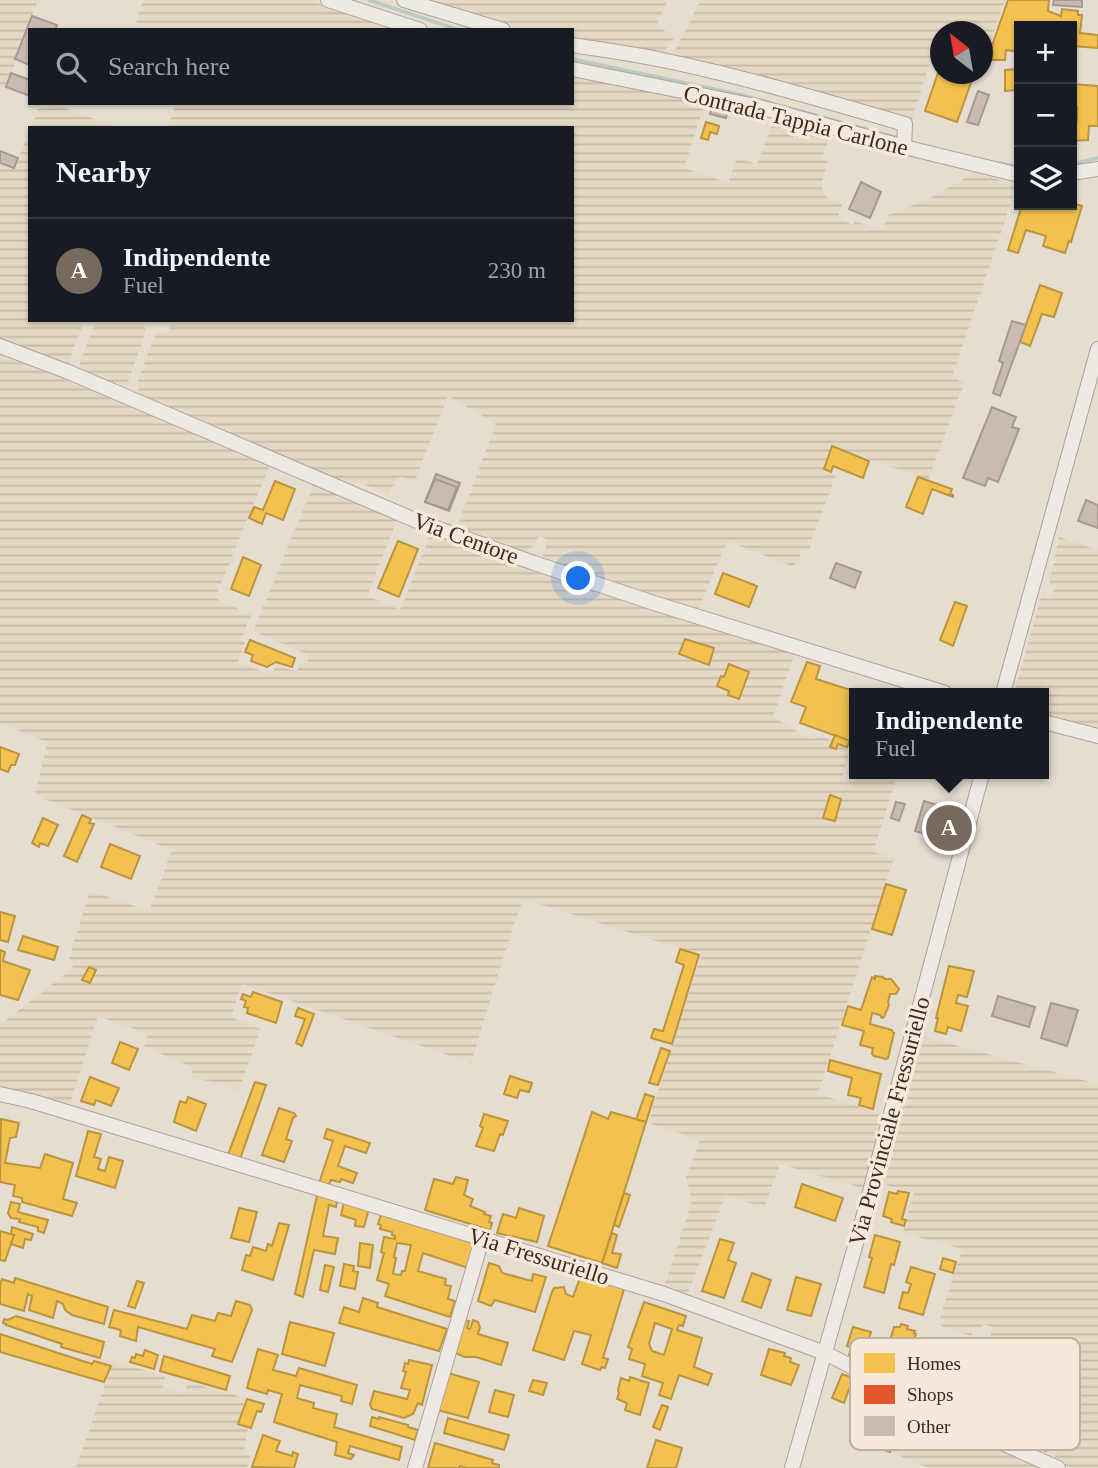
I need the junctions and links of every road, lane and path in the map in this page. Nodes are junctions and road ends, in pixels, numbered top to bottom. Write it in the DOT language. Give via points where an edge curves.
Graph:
graph roads {
  1 [pos="328,0"];
  2 [pos="404,0"];
  3 [pos="414,28"];
  4 [pos="496,28"];
  5 [pos="574,45"];
  6 [pos="574,69"];
  7 [pos="904,147"];
  8 [pos="1098,169"];
  9 [pos="1077,172"];
  10 [pos="1014,174"];
  11 [pos="0,346"];
  12 [pos="1098,349"];
  13 [pos="1095,373"];
  14 [pos="929,688"];
  15 [pos="1004,688"];
  16 [pos="1049,723"];
  17 [pos="1098,736"];
  18 [pos="981,779"];
  19 [pos="1,1098"];
  20 [pos="482,1239"];
  21 [pos="825,1353"];
  22 [pos="850,1366"];
  23 [pos="1018,1450"];
  24 [pos="415,1468"];
  25 [pos="792,1468"];
  26 [pos="1058,1468"];
  1 -- 3 [label="street"];
  2 -- 4 [label="street"];
  5 -- 7 [label="street" via="666,60 905,124"];
  6 -- 7 [label="street, Contrada Tappia Carlone" via="756,106"];
  7 -- 10 [label="street, Contrada Tappia Carlone"];
  8 -- 9 [label="street"];
  11 -- 14 [label="street, Via Centore" via="417,521 644,600"];
  12 -- 13 [label="street"];
  13 -- 15 [label="street"];
  16 -- 17 [label="street"];
  18 -- 21 [label="street, Via Provinciale Fressuriello"];
  19 -- 20 [label="street, Via Fressuriello" via="31,1101"];
  20 -- 21 [label="street, Via Fressuriello" via="664,1294"];
  20 -- 24 [label="street"];
  21 -- 22 [label="street, Via Fressuriello"];
  21 -- 25 [label="street, Via Provinciale Fressuriello"];
  23 -- 26 [label="street, Via Fressuriello"];
}
